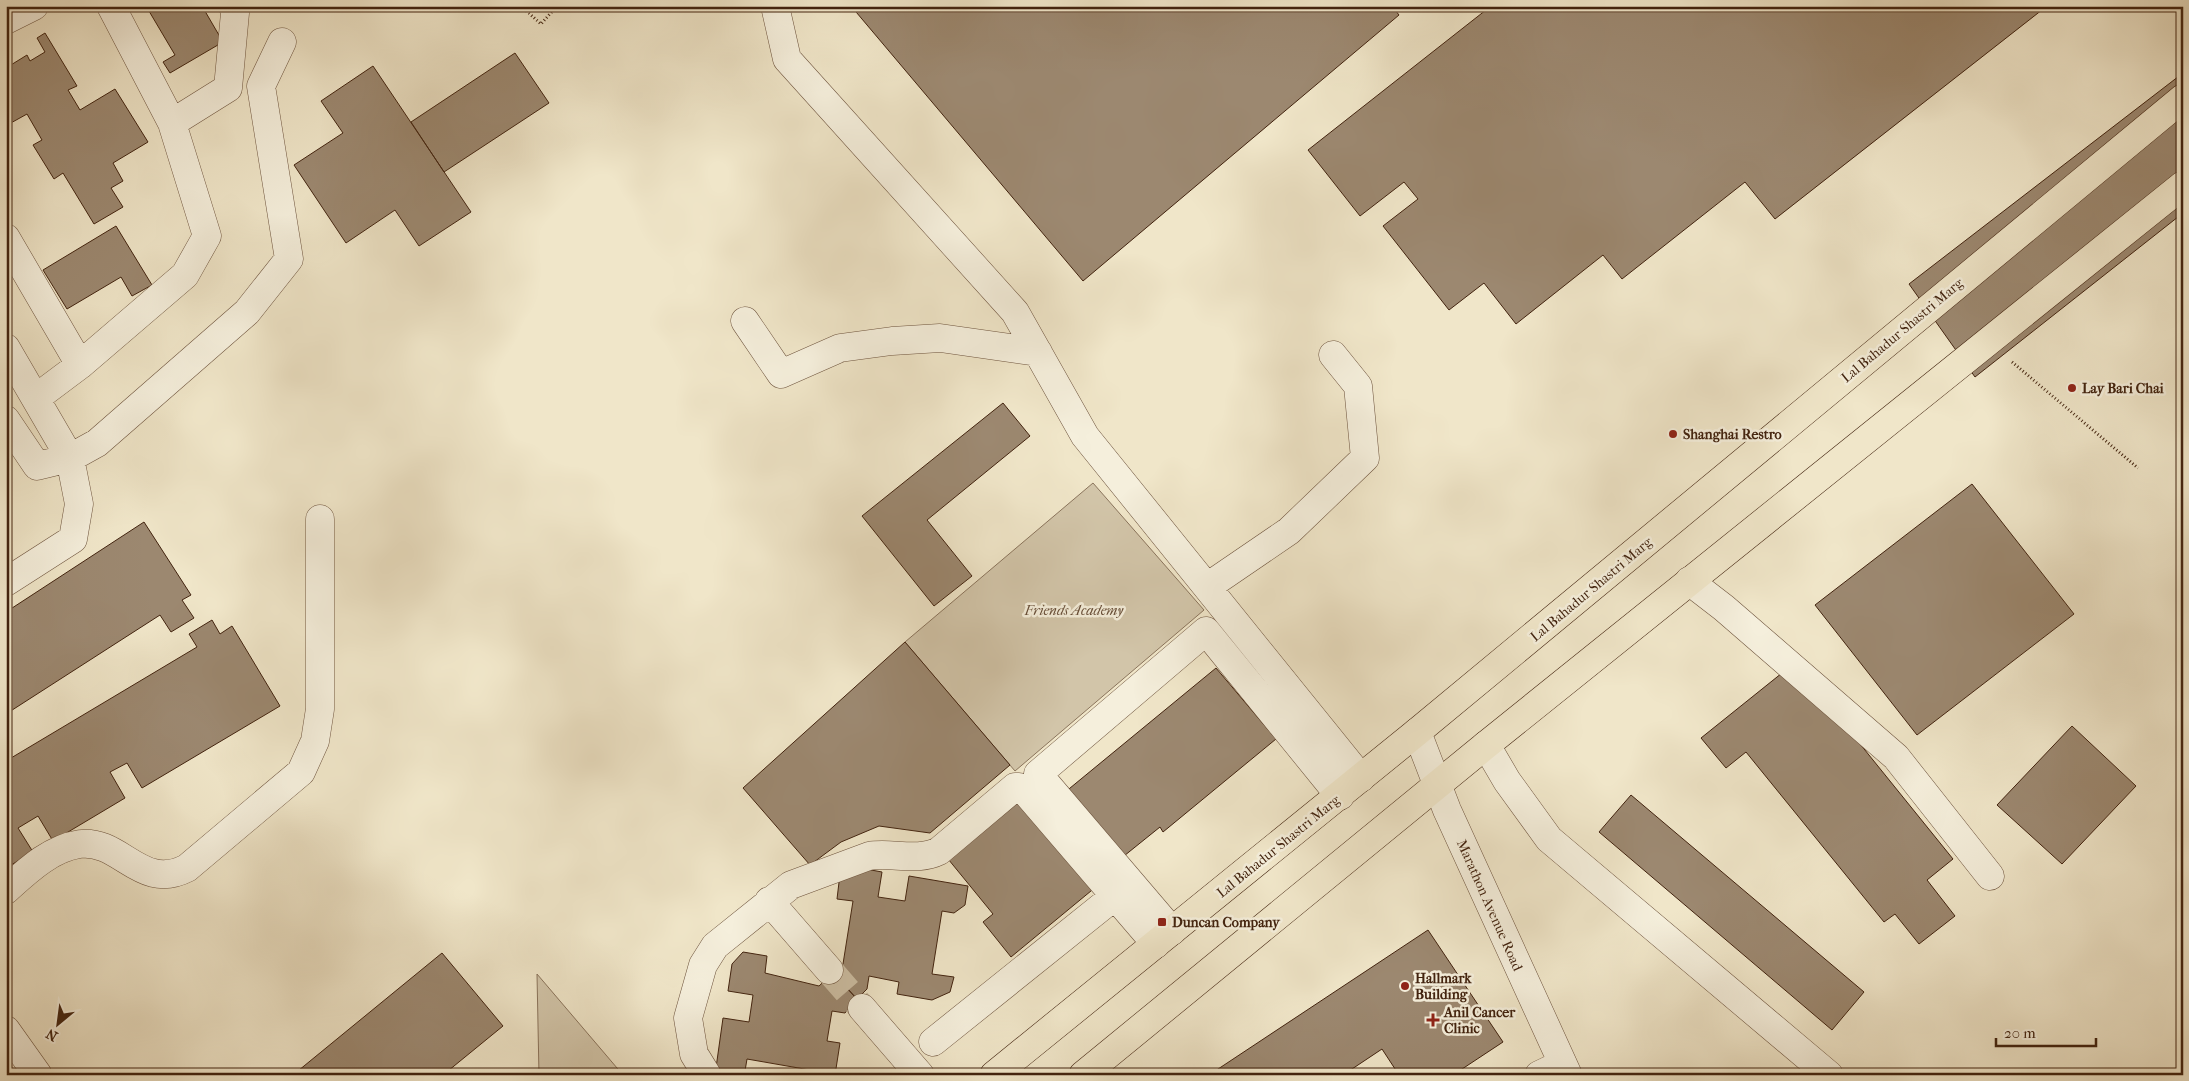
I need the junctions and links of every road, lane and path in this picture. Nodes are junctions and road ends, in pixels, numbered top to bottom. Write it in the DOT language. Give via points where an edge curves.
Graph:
graph roads {
  1 [pos="34,6"];
  2 [pos="111,6"];
  3 [pos="234,6"];
  4 [pos="521,6"];
  5 [pos="557,6"];
  6 [pos="774,6"];
  7 [pos="6,20"];
  8 [pos="282,42"];
  9 [pos="2183,98"];
  10 [pos="172,123"];
  11 [pos="2183,184"];
  12 [pos="6,238"];
  13 [pos="745,321"];
  14 [pos="1988,343"];
  15 [pos="6,348"];
  16 [pos="1038,352"];
  17 [pos="1333,355"];
  18 [pos="80,365"];
  19 [pos="36,398"];
  20 [pos="6,420"];
  21 [pos="70,458"];
  22 [pos="2138,468"];
  23 [pos="320,520"];
  24 [pos="1689,581"];
  25 [pos="6,582"];
  26 [pos="1207,587"];
  27 [pos="1417,732"];
  28 [pos="1486,745"];
  29 [pos="1361,778"];
  30 [pos="1437,785"];
  31 [pos="1340,796"];
  32 [pos="1990,876"];
  33 [pos="6,890"];
  34 [pos="1115,896"];
  35 [pos="769,901"];
  36 [pos="1164,938"];
  37 [pos="829,970"];
  38 [pos="862,1008"];
  39 [pos="6,1030"];
  40 [pos="933,1042"];
  41 [pos="1556,1071"];
  42 [pos="38,1075"];
  43 [pos="708,1075"];
  44 [pos="920,1075"];
  45 [pos="994,1075"];
  46 [pos="1083,1075"];
  47 [pos="1829,1075"];
  1 -- 7 [label="street"];
  2 -- 10 [label="street"];
  3 -- 10 [label="street" via="228,88"];
  4 -- 5 [label="path" via="541,24"];
  6 -- 16 [label="street" via="787,59 1015,312"];
  8 -- 21 [label="street" via="261,86 289,259 247,312 97,443"];
  9 -- 27 [label="main road, Lal Bahadur Shastri Marg"];
  10 -- 18 [label="street" via="207,236 185,275"];
  11 -- 14 [label="main road"];
  12 -- 18 [label="street"];
  13 -- 16 [label="street" via="781,374 840,348 892,341 940,338"];
  14 -- 22 [label="path"];
  14 -- 24 [label="main road"];
  15 -- 19 [label="street"];
  16 -- 26 [label="street" via="1085,436"];
  17 -- 26 [label="street" via="1358,386 1365,458 1289,530"];
  18 -- 19 [label="street"];
  19 -- 21 [label="street"];
  20 -- 21 [label="street" via="37,466"];
  21 -- 25 [label="street" via="79,504 72,539"];
  23 -- 33 [label="street" via="320,709 315,741 301,772 177,873 163,876 140,869 101,846 82,844 62,849 33,866"];
  24 -- 28 [label="main road"];
  24 -- 32 [label="street" via="1896,757"];
  26 -- 29 [label="street"];
  27 -- 29 [label="main road, Lal Bahadur Shastri Marg"];
  27 -- 30 [label="street, Marathon Avenue Road"];
  28 -- 30 [label="main road"];
  28 -- 47 [label="street" via="1507,781 1549,839"];
  29 -- 31 [label="main road, Lal Bahadur Shastri Marg"];
  30 -- 41 [label="street, Marathon Avenue Road"];
  30 -- 46 [label="main road"];
  31 -- 36 [label="main road, Lal Bahadur Shastri Marg"];
  31 -- 36 [label="street" via="1206,631 1038,774"];
  34 -- 35 [label="street" via="1019,787 1015,787 929,856 869,856 790,885"];
  34 -- 36 [label="street"];
  34 -- 40 [label="street"];
  35 -- 37 [label="street"];
  35 -- 43 [label="street" via="715,946 703,966 688,1018 694,1054"];
  36 -- 45 [label="main road, Lal Bahadur Shastri Marg"];
  38 -- 44 [label="street"];
  39 -- 42 [label="street"];
}
